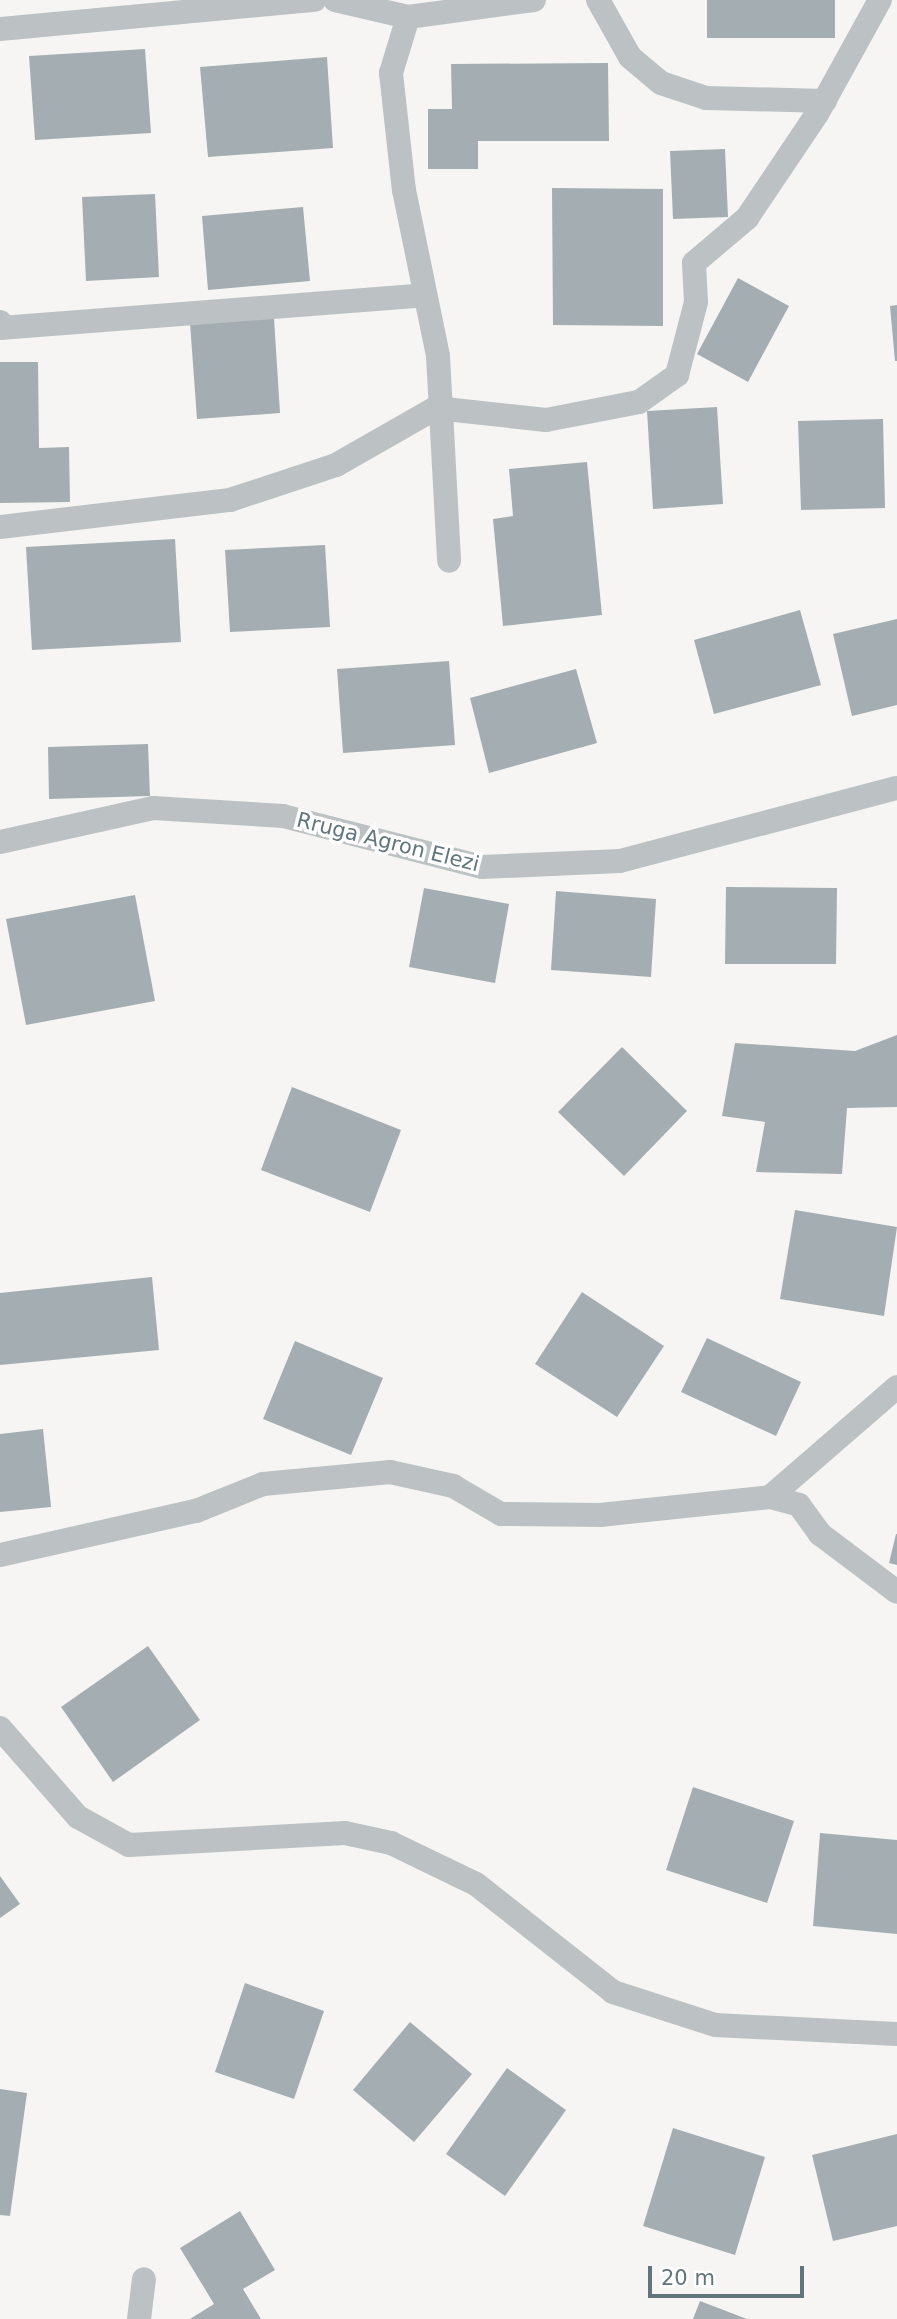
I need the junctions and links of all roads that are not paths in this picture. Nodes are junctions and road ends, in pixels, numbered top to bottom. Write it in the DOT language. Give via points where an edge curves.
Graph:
graph roads {
  1 [pos="315,0"];
  2 [pos="335,0"];
  3 [pos="534,0"];
  4 [pos="598,0"];
  5 [pos="880,0"];
  6 [pos="408,17"];
  7 [pos="0,29"];
  8 [pos="825,100"];
  9 [pos="425,295"];
  10 [pos="0,322"];
  11 [pos="436,408"];
  12 [pos="0,527"];
  13 [pos="449,561"];
  14 [pos="897,788"];
  15 [pos="0,842"];
  16 [pos="897,1387"];
  17 [pos="770,1497"];
  18 [pos="0,1555"];
  19 [pos="897,1592"];
  20 [pos="0,1728"];
  21 [pos="897,2034"];
  22 [pos="144,2278"];
  23 [pos="139,2319"];
  1 -- 7 [label="lane"];
  2 -- 6 [label="lane"];
  3 -- 6 [label="lane"];
  4 -- 8 [label="lane" via="630,57 661,83 706,98"];
  5 -- 8 [label="lane"];
  6 -- 9 [label="lane" via="391,73 404,190"];
  8 -- 11 [label="lane" via="747,218 694,263 696,302 677,375 639,401 546,420"];
  9 -- 10 [label="lane" via="1,328"];
  9 -- 11 [label="lane" via="438,356"];
  11 -- 12 [label="lane" via="336,465 230,500"];
  11 -- 13 [label="lane"];
  14 -- 15 [label="lane, Rruga Agron Elezi" via="620,861 482,867 283,816 153,808"];
  16 -- 17 [label="lane"];
  17 -- 18 [label="lane" via="600,1515 501,1514 453,1486 390,1472 263,1484 196,1511"];
  17 -- 19 [label="lane" via="799,1504 820,1534"];
  20 -- 21 [label="lane" via="78,1816 129,1846 345,1833 391,1843 476,1884 626,1997 715,2025"];
  22 -- 23 [label="lane"];
}
